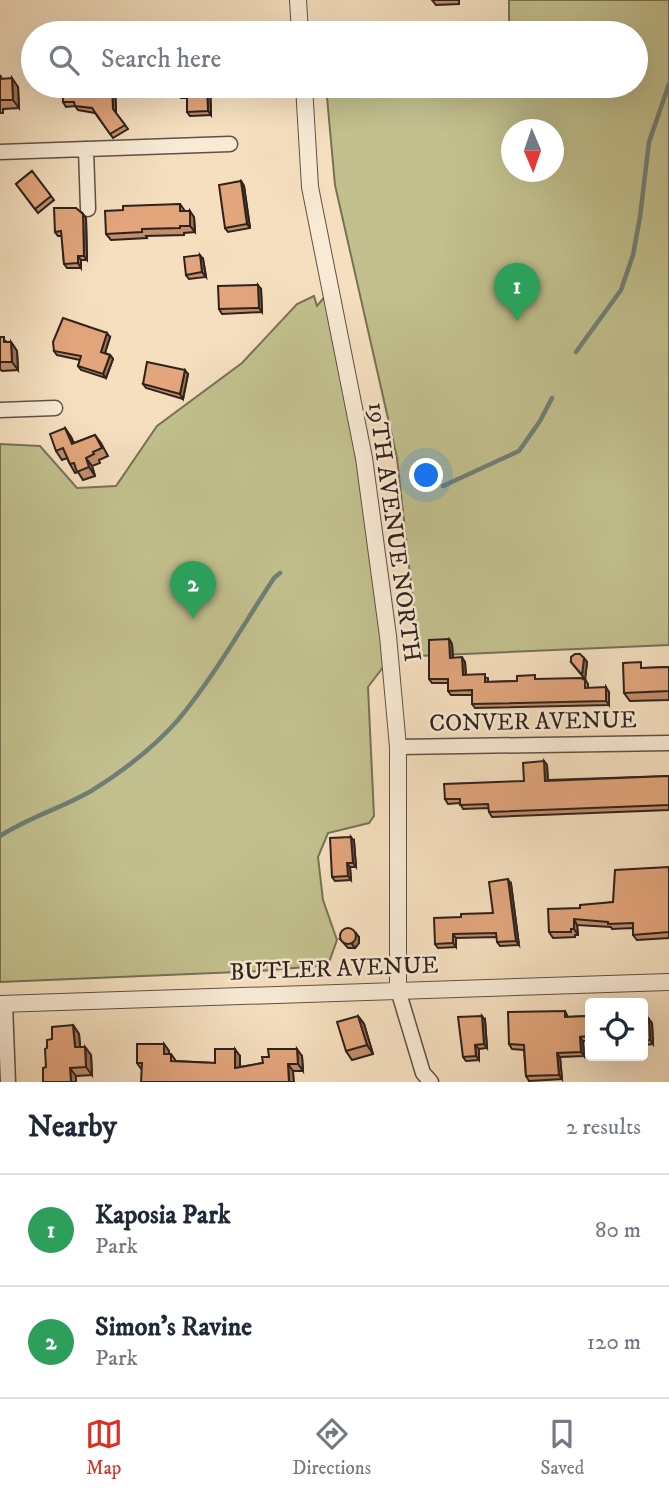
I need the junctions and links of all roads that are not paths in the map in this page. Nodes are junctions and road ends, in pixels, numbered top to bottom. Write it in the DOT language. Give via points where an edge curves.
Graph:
graph roads {
  1 [pos="298,0"];
  2 [pos="299,21"];
  3 [pos="305,98"];
  4 [pos="230,144"];
  5 [pos="86,149"];
  6 [pos="0,152"];
  7 [pos="88,209"];
  8 [pos="55,408"];
  9 [pos="0,410"];
  10 [pos="669,743"];
  11 [pos="398,747"];
  12 [pos="669,982"];
  13 [pos="398,990"];
  14 [pos="3,1004"];
  15 [pos="8,1082"];
  16 [pos="431,1082"];
  1 -- 2 [label="street"];
  3 -- 11 [label="street, 19TH AVENUE NORTH" via="310,187 372,508"];
  4 -- 5 [label="street"];
  5 -- 6 [label="street"];
  5 -- 7 [label="street"];
  8 -- 9 [label="street"];
  10 -- 11 [label="street, CONVER AVENUE"];
  11 -- 13 [label="street, 19TH AVENUE NORTH"];
  12 -- 13 [label="street, BUTLER AVENUE"];
  13 -- 14 [label="street, BUTLER AVENUE"];
  13 -- 16 [label="street" via="423,1073"];
  14 -- 15 [label="street"];
}
